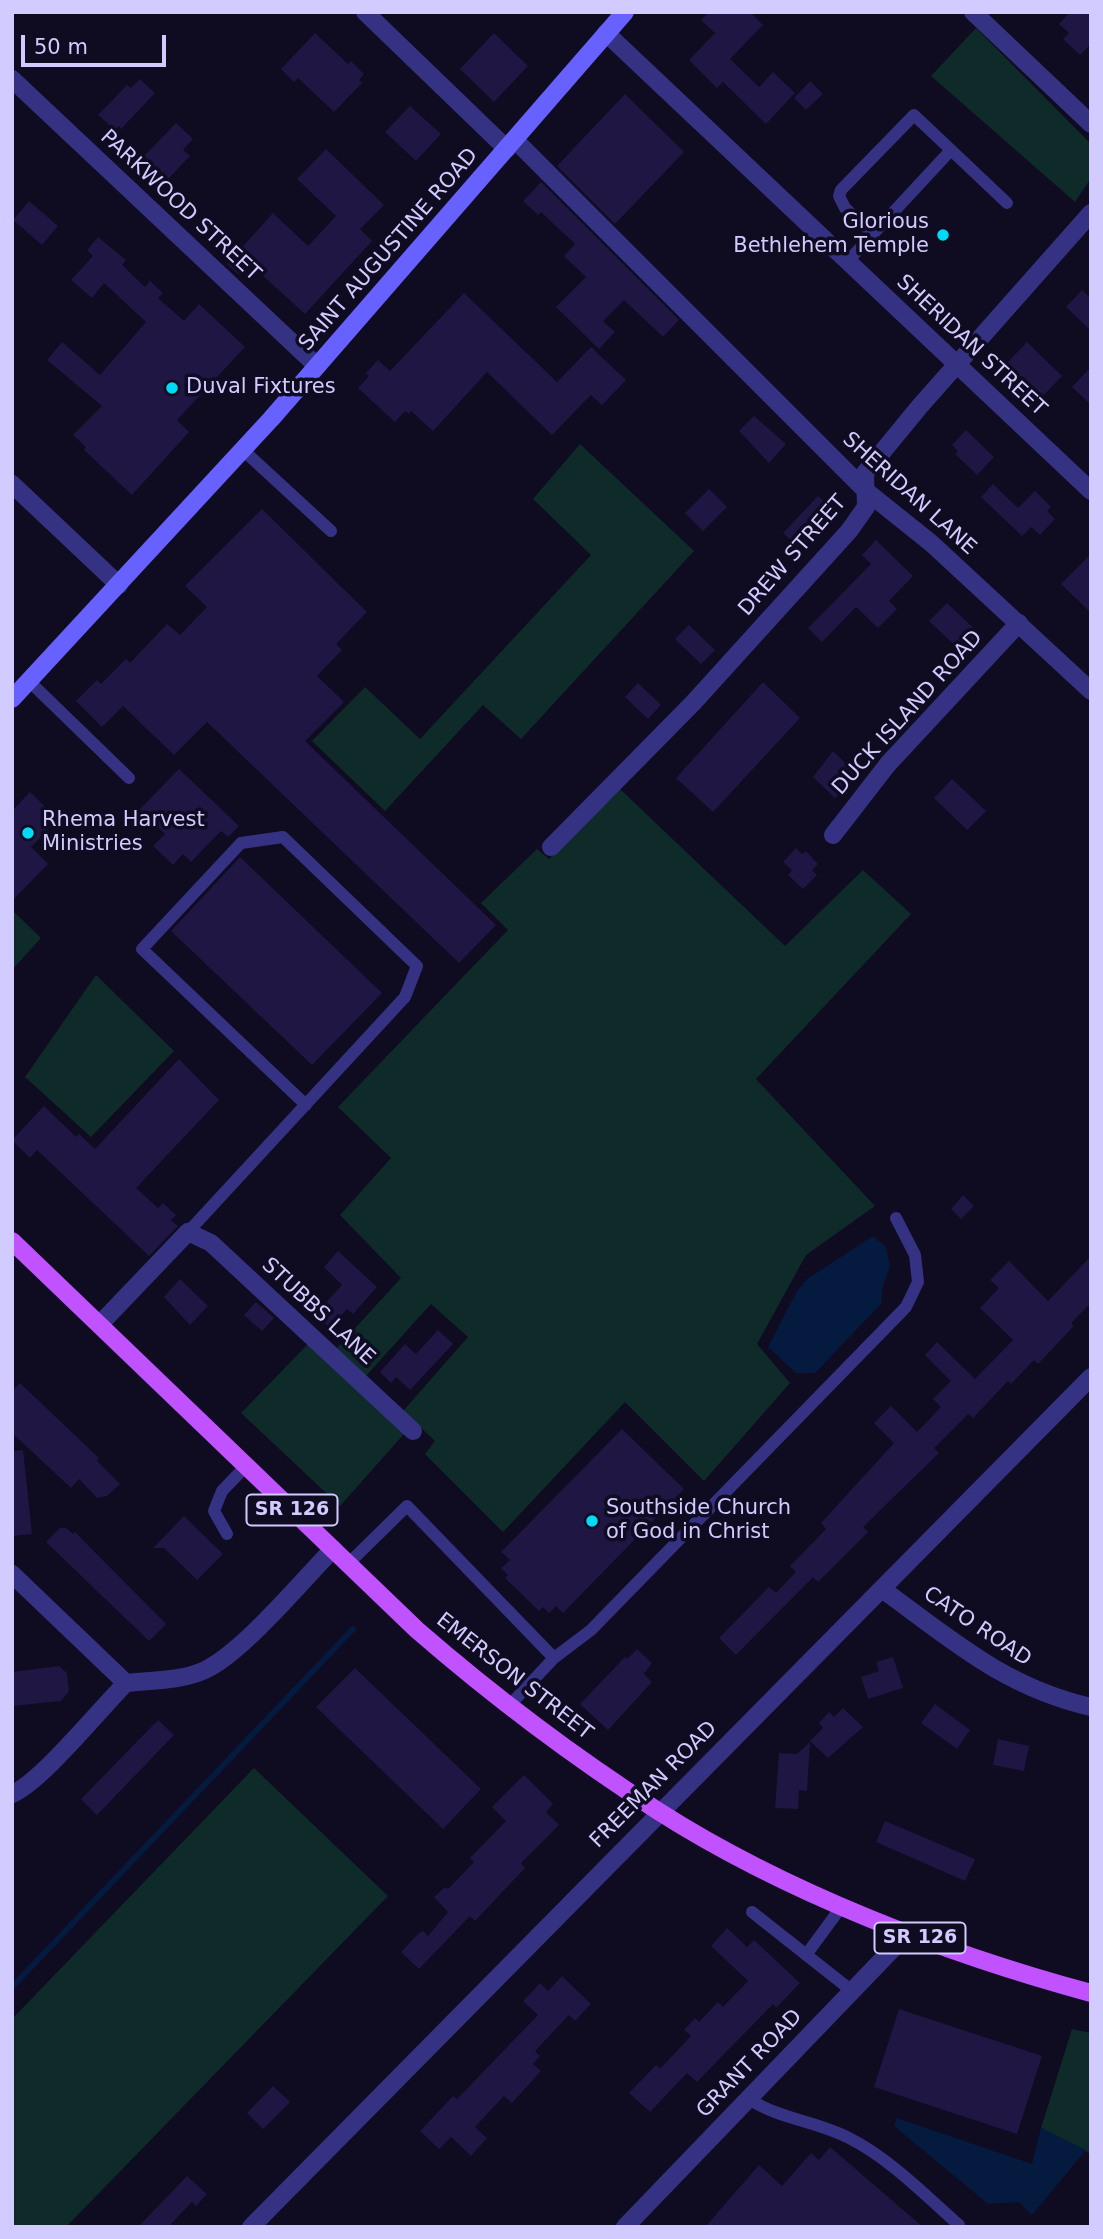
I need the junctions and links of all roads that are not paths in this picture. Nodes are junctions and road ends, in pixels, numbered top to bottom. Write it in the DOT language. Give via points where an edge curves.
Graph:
graph roads {
  1 [pos="365,12"];
  2 [pos="625,12"];
  3 [pos="973,12"];
  4 [pos="607,33"];
  5 [pos="12,79"];
  6 [pos="1091,124"];
  7 [pos="511,144"];
  8 [pos="951,150"];
  9 [pos="1007,203"];
  10 [pos="1091,213"];
  11 [pos="873,234"];
  12 [pos="848,261"];
  13 [pos="957,364"];
  14 [pos="317,366"];
  15 [pos="243,450"];
  16 [pos="12,484"];
  17 [pos="866,491"];
  18 [pos="1091,491"];
  19 [pos="331,531"];
  20 [pos="119,585"];
  21 [pos="1019,623"];
  22 [pos="29,681"];
  23 [pos="1091,691"];
  24 [pos="12,699"];
  25 [pos="129,778"];
  26 [pos="833,835"];
  27 [pos="551,847"];
  28 [pos="306,1104"];
  29 [pos="895,1218"];
  30 [pos="188,1232"];
  31 [pos="12,1241"];
  32 [pos="100,1324"];
  33 [pos="1091,1377"];
  34 [pos="413,1431"];
  35 [pos="247,1465"];
  36 [pos="227,1534"];
  37 [pos="333,1549"];
  38 [pos="348,1564"];
  39 [pos="12,1574"];
  40 [pos="882,1588"];
  41 [pos="554,1658"];
  42 [pos="126,1683"];
  43 [pos="509,1706"];
  44 [pos="1091,1707"];
  45 [pos="12,1794"];
  46 [pos="659,1812"];
  47 [pos="842,1906"];
  48 [pos="752,1912"];
  49 [pos="908,1933"];
  50 [pos="806,1955"];
  51 [pos="852,1991"];
  52 [pos="1091,1993"];
  53 [pos="748,2099"];
  54 [pos="959,2225"];
  55 [pos="251,2227"];
  56 [pos="625,2227"];
  1 -- 7 [label="street"];
  2 -- 4 [label="main road, SAINT AUGUSTINE ROAD"];
  3 -- 6 [label="street"];
  4 -- 7 [label="main road, SAINT AUGUSTINE ROAD"];
  4 -- 12 [label="street, SHERIDAN STREET"];
  5 -- 14 [label="street, PARKWOOD STREET"];
  7 -- 14 [label="main road, SAINT AUGUSTINE ROAD"];
  7 -- 17 [label="street, SHERIDAN LANE" via="702,325"];
  8 -- 9 [label="lane"];
  8 -- 11 [label="lane"];
  8 -- 11 [label="lane" via="914,116 839,196 845,208"];
  10 -- 13 [label="street, DREW STREET"];
  11 -- 12 [label="lane"];
  12 -- 13 [label="street, SHERIDAN STREET"];
  13 -- 17 [label="street, DREW STREET" via="865,473"];
  13 -- 18 [label="street, SHERIDAN STREET"];
  14 -- 15 [label="main road, SAINT AUGUSTINE ROAD"];
  15 -- 19 [label="lane"];
  15 -- 20 [label="main road, SAINT AUGUSTINE ROAD"];
  16 -- 20 [label="street"];
  17 -- 21 [label="street, SHERIDAN LANE"];
  17 -- 27 [label="street, DREW STREET" via="866,507 849,531 693,704"];
  20 -- 22 [label="main road, SAINT AUGUSTINE ROAD"];
  21 -- 23 [label="street, SHERIDAN LANE"];
  21 -- 26 [label="street, DUCK ISLAND ROAD" via="888,764"];
  22 -- 24 [label="main road, SAINT AUGUSTINE ROAD"];
  22 -- 25 [label="lane"];
  28 -- 28 [label="lane" via="405,998 417,966 283,836 241,843 142,949"];
  28 -- 30 [label="lane"];
  29 -- 41 [label="lane" via="915,1255 918,1282 906,1307 591,1630"];
  30 -- 32 [label="street"];
  30 -- 34 [label="street, STUBBS LANE" via="211,1243"];
  31 -- 32 [label="main road, EMERSON STREET / SR 126"];
  32 -- 35 [label="main road, EMERSON STREET / SR 126"];
  33 -- 40 [label="street, FREEMAN ROAD"];
  35 -- 36 [label="lane" via="222,1491 214,1511"];
  35 -- 37 [label="main road, EMERSON STREET / SR 126"];
  37 -- 38 [label="main road, EMERSON STREET / SR 126"];
  37 -- 42 [label="street" via="228,1655 205,1671"];
  38 -- 41 [label="lane" via="407,1506"];
  38 -- 43 [label="main road, EMERSON STREET / SR 126" via="417,1630"];
  39 -- 42 [label="street"];
  40 -- 44 [label="street, CATO ROAD" via="990,1667 1030,1689"];
  40 -- 46 [label="street, FREEMAN ROAD"];
  41 -- 43 [label="lane"];
  42 -- 45 [label="street" via="21,1791"];
  43 -- 46 [label="main road, EMERSON STREET / SR 126"];
  46 -- 47 [label="main road, EMERSON STREET / SR 126"];
  46 -- 55 [label="street, FREEMAN ROAD"];
  47 -- 49 [label="main road, EMERSON STREET / SR 126"];
  47 -- 50 [label="lane"];
  48 -- 50 [label="lane"];
  49 -- 51 [label="street, GRANT ROAD"];
  49 -- 52 [label="main road, EMERSON STREET / SR 126" via="1037,1979"];
  50 -- 51 [label="lane"];
  51 -- 53 [label="street, GRANT ROAD"];
  53 -- 54 [label="lane" via="766,2110 850,2138"];
  53 -- 56 [label="street, GRANT ROAD"];
}
